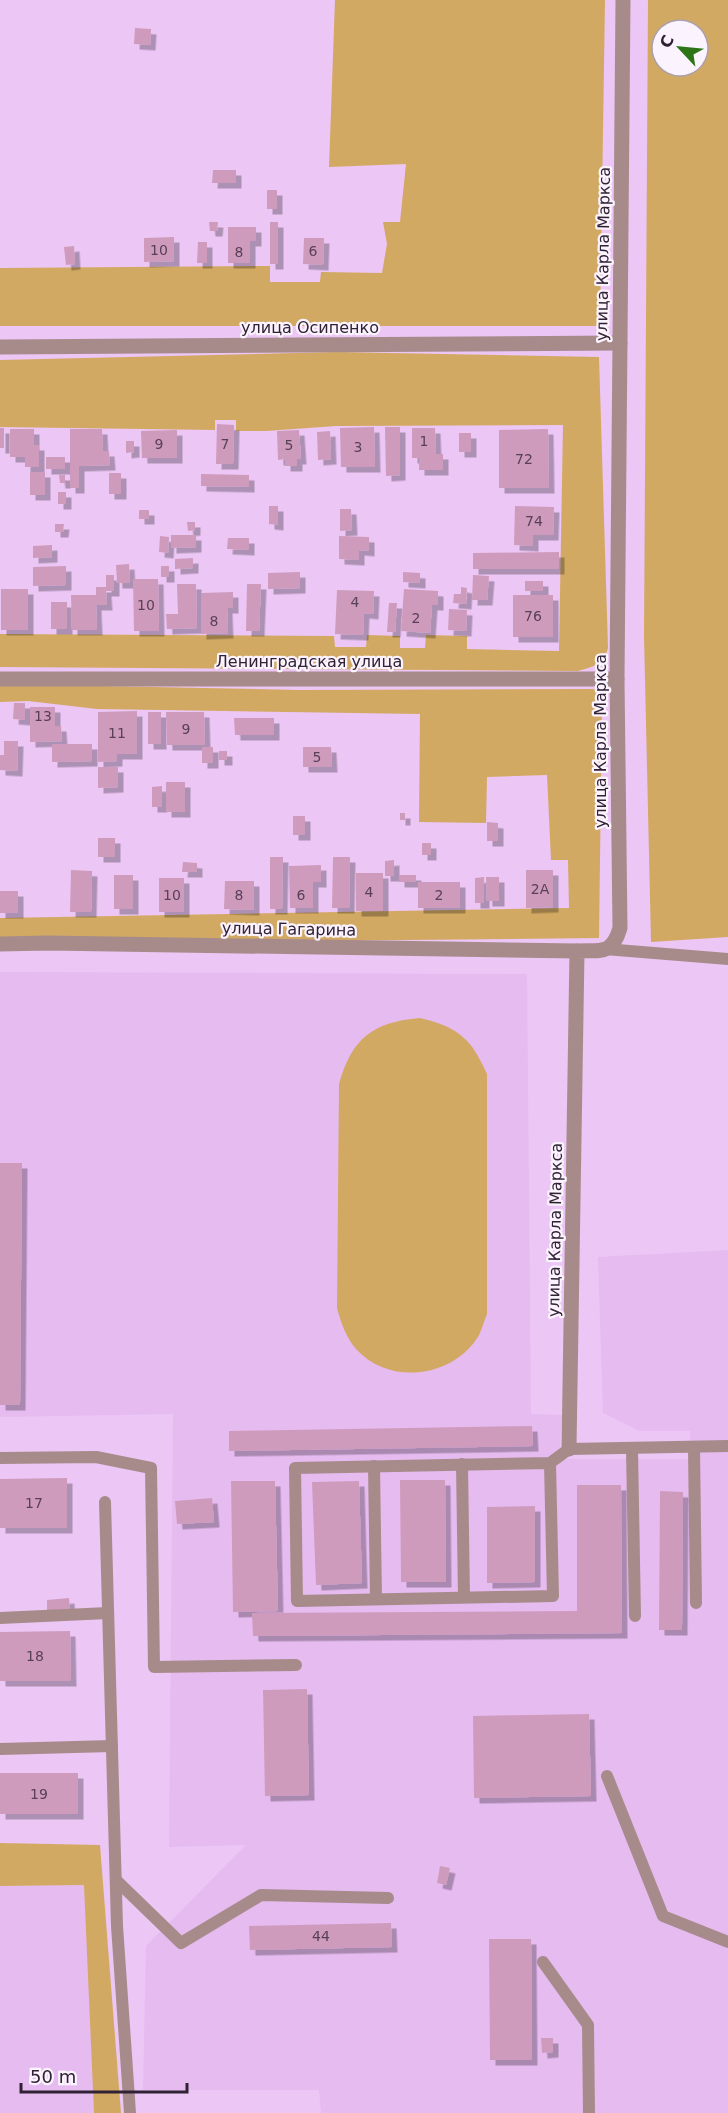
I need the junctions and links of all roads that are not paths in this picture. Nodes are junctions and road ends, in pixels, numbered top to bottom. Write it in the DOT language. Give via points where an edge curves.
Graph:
graph roads {
  1 [pos="623,0"];
  2 [pos="620,343"];
  3 [pos="0,347"];
  4 [pos="617,679"];
  5 [pos="0,680"];
  6 [pos="0,944"];
  7 [pos="605,949"];
  8 [pos="577,951"];
  9 [pos="728,959"];
  10 [pos="728,1446"];
  11 [pos="694,1448"];
  12 [pos="569,1449"];
  13 [pos="632,1449"];
  14 [pos="0,1458"];
  15 [pos="550,1463"];
  16 [pos="462,1464"];
  17 [pos="374,1466"];
  18 [pos="105,1502"];
  19 [pos="464,1597"];
  20 [pos="376,1599"];
  21 [pos="696,1603"];
  22 [pos="108,1613"];
  23 [pos="634,1616"];
  24 [pos="0,1618"];
  25 [pos="296,1665"];
  26 [pos="112,1746"];
  27 [pos="0,1749"];
  28 [pos="607,1776"];
  29 [pos="116,1880"];
  30 [pos="387,1898"];
  31 [pos="728,1942"];
  32 [pos="543,1962"];
  33 [pos="130,2113"];
  34 [pos="589,2113"];
  1 -- 2 [label="street, улица Карла Маркса"];
  2 -- 3 [label="street, улица Осипенко"];
  2 -- 4 [label="street, улица Карла Маркса"];
  4 -- 5 [label="street, Ленинградская улица"];
  4 -- 7 [label="street, улица Карла Маркса" via="620,928 616,942"];
  6 -- 8 [label="street, улица Гагарина"];
  7 -- 8 [label="street"];
  7 -- 9 [label="lane"];
  8 -- 12 [label="street, улица Карла Маркса"];
  10 -- 11 [label="lane"];
  11 -- 13 [label="lane"];
  11 -- 21 [label="lane"];
  12 -- 13 [label="lane"];
  12 -- 15 [label="lane"];
  13 -- 23 [label="lane"];
  14 -- 25 [label="lane" via="96,1456 151,1468 154,1667"];
  15 -- 16 [label="lane"];
  15 -- 19 [label="lane" via="553,1596"];
  16 -- 17 [label="lane"];
  16 -- 19 [label="lane"];
  17 -- 20 [label="lane"];
  17 -- 20 [label="lane" via="295,1468 295,1479 297,1600"];
  18 -- 22 [label="lane"];
  19 -- 20 [label="lane"];
  22 -- 24 [label="lane"];
  22 -- 26 [label="lane"];
  26 -- 27 [label="lane"];
  26 -- 29 [label="lane"];
  28 -- 31 [label="lane" via="663,1916"];
  29 -- 30 [label="lane" via="181,1943 261,1895"];
  29 -- 33 [label="lane"];
  32 -- 34 [label="lane" via="588,2025"];
}
